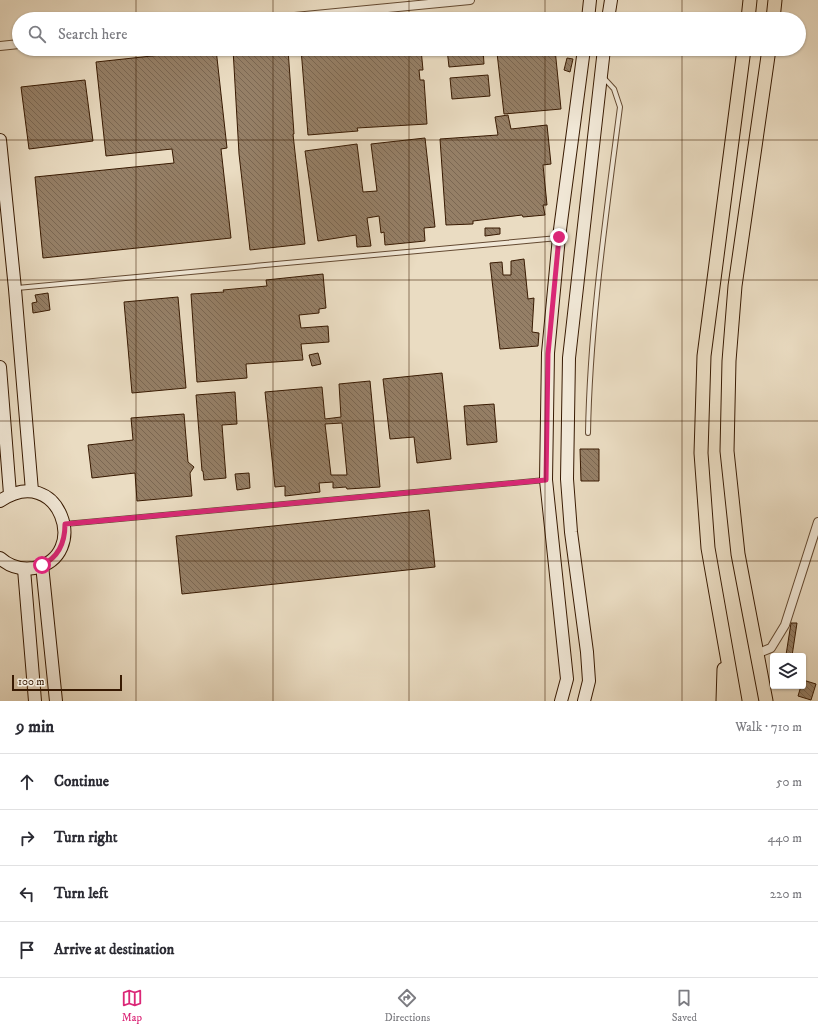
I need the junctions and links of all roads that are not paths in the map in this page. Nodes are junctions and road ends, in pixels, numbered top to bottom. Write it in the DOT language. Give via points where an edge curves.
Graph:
graph roads {
  1 [pos="470,0"];
  2 [pos="590,0"];
  3 [pos="611,0"];
  4 [pos="750,0"];
  5 [pos="775,0"];
  6 [pos="346,12"];
  7 [pos="589,12"];
  8 [pos="609,12"];
  9 [pos="749,12"];
  10 [pos="774,12"];
  11 [pos="12,45"];
  12 [pos="0,46"];
  13 [pos="583,56"];
  14 [pos="603,56"];
  15 [pos="743,56"];
  16 [pos="767,56"];
  17 [pos="600,75"];
  18 [pos="0,140"];
  19 [pos="559,237"];
  20 [pos="15,289"];
  21 [pos="548,354"];
  22 [pos="569,358"];
  23 [pos="0,367"];
  24 [pos="588,433"];
  25 [pos="546,480"];
  26 [pos="32,491"];
  27 [pos="5,497"];
  28 [pos="818,522"];
  29 [pos="65,524"];
  30 [pos="0,558"];
  31 [pos="42,565"];
  32 [pos="24,569"];
  33 [pos="725,644"];
  34 [pos="756,654"];
  35 [pos="35,701"];
  36 [pos="56,701"];
  37 [pos="561,701"];
  38 [pos="584,701"];
  39 [pos="723,701"];
  40 [pos="735,701"];
  41 [pos="766,701"];
  1 -- 6 [label="street"];
  2 -- 7 [label="street"];
  3 -- 8 [label="street"];
  4 -- 9 [label="main road"];
  5 -- 10 [label="main road"];
  11 -- 12 [label="street"];
  13 -- 19 [label="street"];
  14 -- 17 [label="street"];
  15 -- 33 [label="main road" via="704,356 701,445 708,548"];
  16 -- 34 [label="main road" via="735,286 729,362 727,443 738,554"];
  17 -- 22 [label="street"];
  17 -- 24 [label="lane" via="614,89 620,107 596,292 590,362"];
  18 -- 20 [label="street"];
  19 -- 20 [label="lane"];
  19 -- 21 [label="street"];
  20 -- 26 [label="street"];
  21 -- 22 [label="street"];
  21 -- 25 [label="street"];
  22 -- 38 [label="street" via="567,479 571,532 587,652 589,681"];
  23 -- 27 [label="street"];
  25 -- 29 [label="lane"];
  25 -- 37 [label="street" via="567,679"];
  26 -- 27 [label="street" via="21,491"];
  26 -- 29 [label="street" via="54,502"];
  28 -- 34 [label="street" via="785,625 771,648"];
  29 -- 31 [label="street" via="62,546 56,555"];
  30 -- 32 [label="street" via="6,564"];
  31 -- 32 [label="street"];
  31 -- 36 [label="street"];
  32 -- 35 [label="street"];
  33 -- 39 [label="main road"];
  33 -- 40 [label="main road"];
  34 -- 41 [label="main road"];
}
